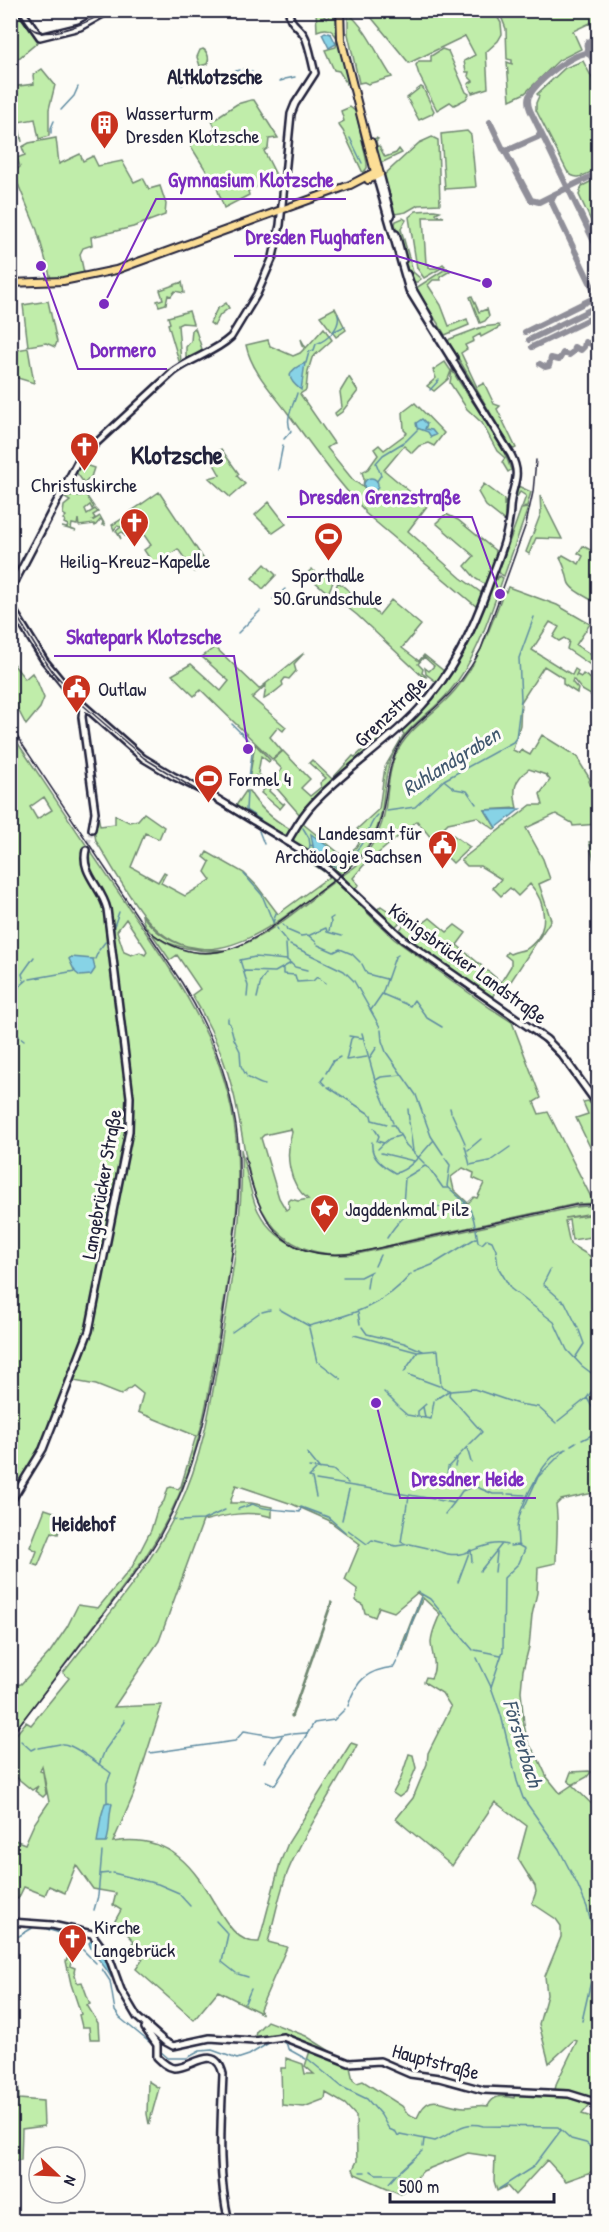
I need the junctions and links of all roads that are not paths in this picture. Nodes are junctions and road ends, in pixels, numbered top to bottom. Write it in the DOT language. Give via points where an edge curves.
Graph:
graph roads {
  1 [pos="110,10"];
  2 [pos="289,10"];
  3 [pos="342,10"];
  4 [pos="23,13"];
  5 [pos="378,173"];
  6 [pos="283,197"];
  7 [pos="294,206"];
  8 [pos="282,210"];
  9 [pos="269,215"];
  10 [pos="280,223"];
  11 [pos="10,283"];
  12 [pos="10,591"];
  13 [pos="10,605"];
  14 [pos="83,707"];
  15 [pos="89,712"];
  16 [pos="82,717"];
  17 [pos="92,829"];
  18 [pos="287,842"];
  19 [pos="86,850"];
  20 [pos="598,1105"];
  21 [pos="10,1503"];
  22 [pos="10,1922"];
  23 [pos="142,2022"];
  24 [pos="597,2100"];
  25 [pos="229,2222"];
  1 -- 4 [label="main road" via="75,29 40,36"];
  2 -- 6 [label="main road" via="292,23 307,41 315,73 292,109"];
  3 -- 5 [label="main road" via="345,43"];
  5 -- 7 [label="main road"];
  5 -- 18 [label="main road, Grenzstraße" via="412,288 514,462 517,481 509,527 472,629 439,686 415,713 314,803"];
  6 -- 7 [label="main road"];
  6 -- 8 [label="main road"];
  7 -- 8 [label="main road"];
  8 -- 9 [label="main road"];
  8 -- 10 [label="main road"];
  9 -- 10 [label="main road"];
  9 -- 11 [label="main road" via="116,270 63,281"];
  10 -- 12 [label="main road" via="265,279 235,332 222,344 172,372 84,454 69,475"];
  13 -- 14 [label="main road, Königsbrücker Landstraße" via="44,660"];
  14 -- 15 [label="main road, Königsbrücker Landstraße"];
  14 -- 16 [label="main road"];
  15 -- 16 [label="main road"];
  15 -- 18 [label="main road, Königsbrücker Landstraße" via="150,763"];
  16 -- 17 [label="main road" via="95,812"];
  18 -- 20 [label="main road, Königsbrücker Landstraße" via="328,869 404,940 546,1039"];
  19 -- 21 [label="main road, Langebrücker Straße" via="85,867 106,906 130,1097 129,1131 92,1322 43,1449"];
  22 -- 23 [label="main road, Hauptstraße" via="52,1925 92,1934 109,1957 121,1990"];
  23 -- 24 [label="main road, Hauptstraße" via="173,2046 210,2038 254,2041 283,2037 349,2063 380,2061 410,2074 483,2090 561,2093"];
  23 -- 25 [label="main road, Hauptstraße" via="167,2066 175,2068 207,2058 217,2061 223,2074 220,2142"];
}
